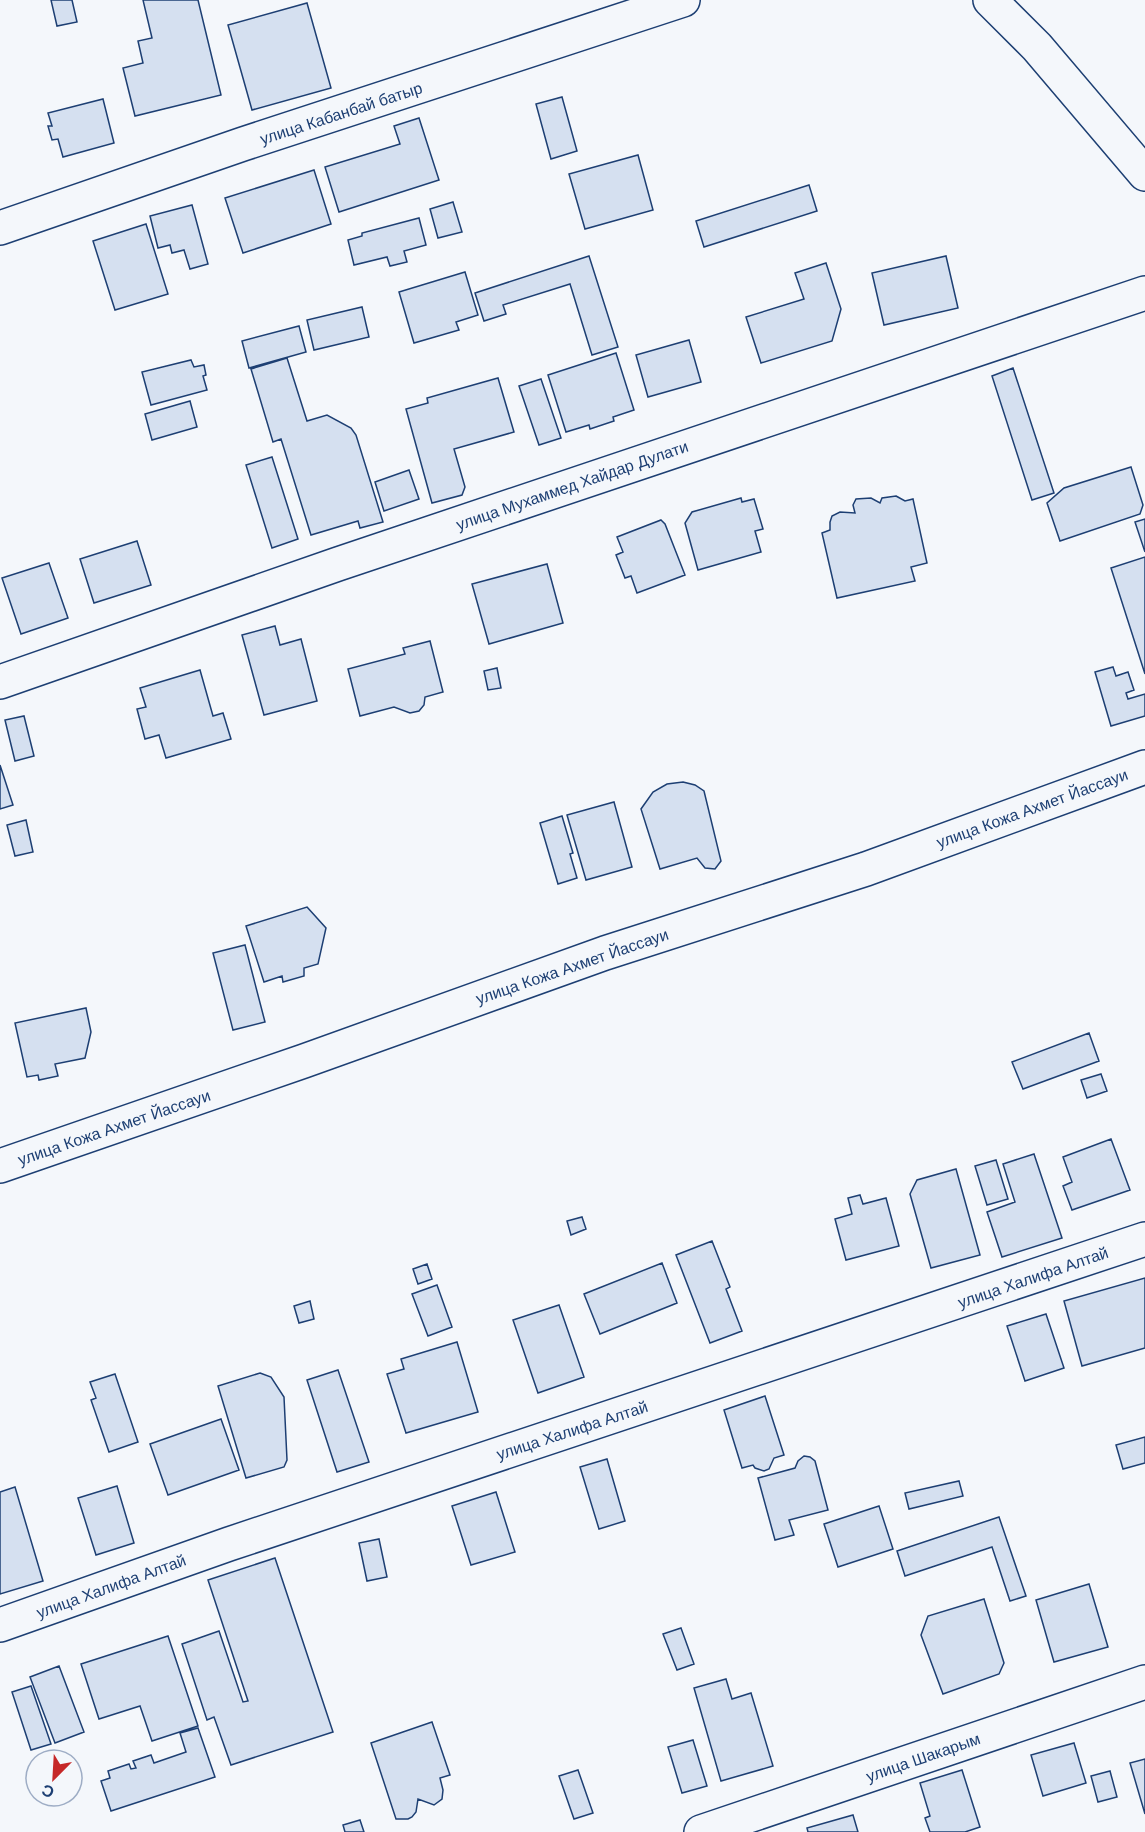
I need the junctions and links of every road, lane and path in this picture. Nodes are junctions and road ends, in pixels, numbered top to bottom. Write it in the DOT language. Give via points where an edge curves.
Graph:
graph roads {
  1 [pos="683,0"];
  2 [pos="990,0"];
  3 [pos="1145,174"];
  4 [pos="0,228"];
  5 [pos="1145,293"];
  6 [pos="0,682"];
  7 [pos="1145,767"];
  8 [pos="0,1166"];
  9 [pos="1145,1239"];
  10 [pos="0,1625"];
  11 [pos="1145,1682"];
  12 [pos="701,1832"];
  1 -- 4 [label="street, улица Кабанбай батыр"];
  2 -- 3 [label="street" via="1037,47"];
  5 -- 6 [label="street, улица Мухаммед Хайдар Дулати" via="338,564"];
  7 -- 8 [label="street, улица Кожа Ахмет Йассауи" via="866,869 605,953"];
  9 -- 10 [label="street, улица Халифа Алтай" via="252,1536"];
  11 -- 12 [label="street, улица Шакарым"];
}
